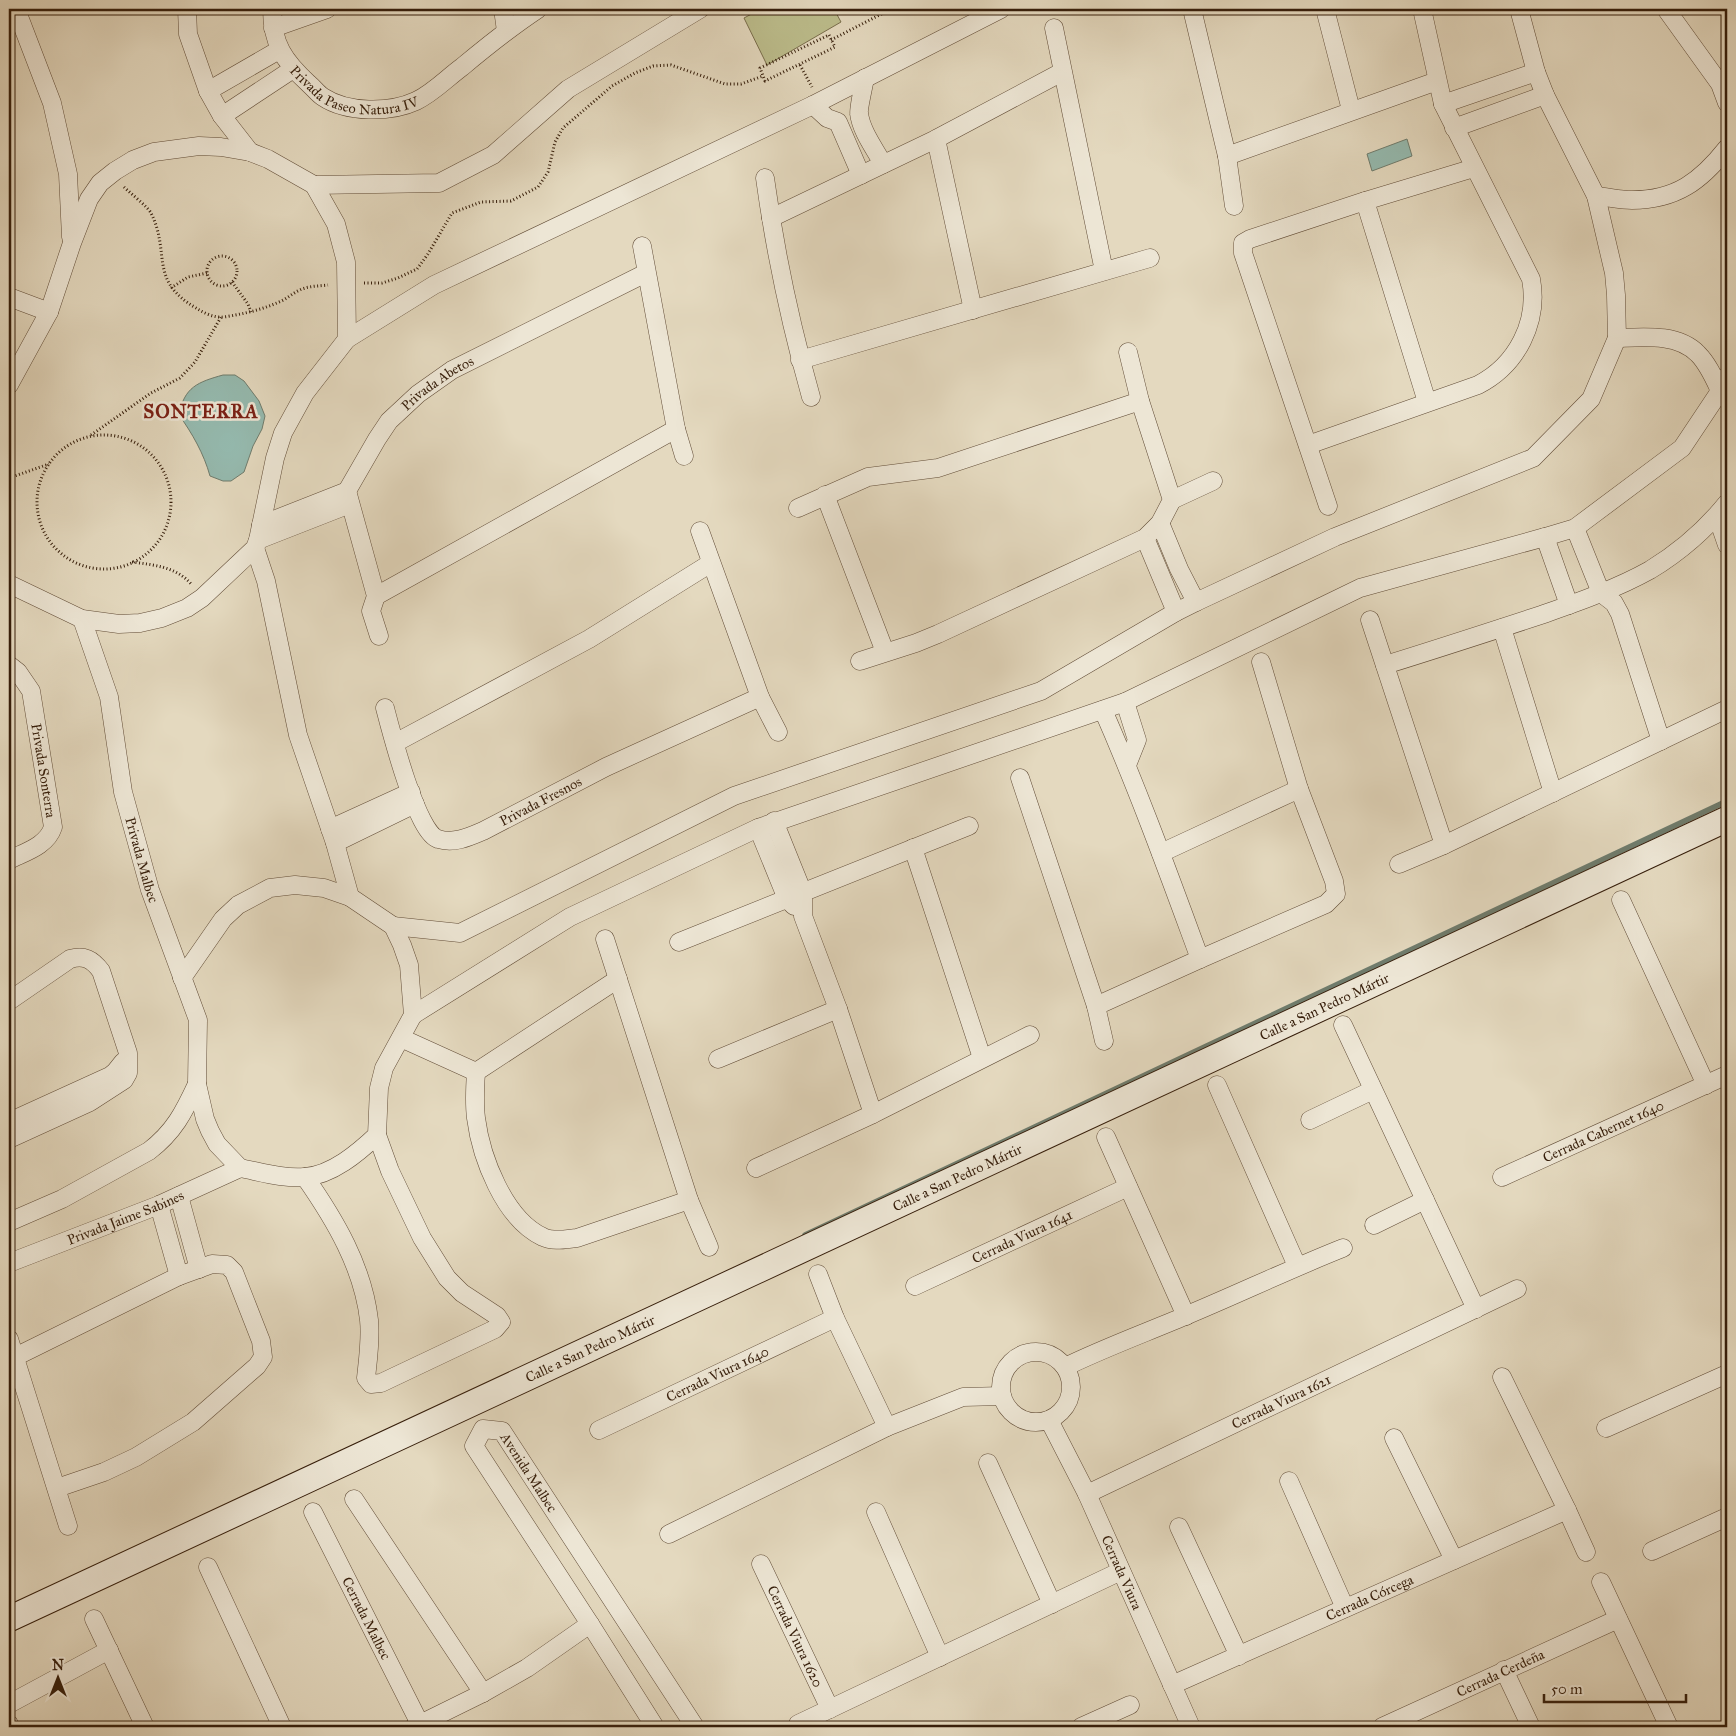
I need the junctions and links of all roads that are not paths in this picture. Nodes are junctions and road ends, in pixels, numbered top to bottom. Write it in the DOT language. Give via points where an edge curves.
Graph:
graph roads {
  1 [pos="16,9"];
  2 [pos="187,9"];
  3 [pos="272,9"];
  4 [pos="327,9"];
  5 [pos="503,9"];
  6 [pos="538,9"];
  7 [pos="700,9"];
  8 [pos="1001,9"];
  9 [pos="1192,9"];
  10 [pos="1325,9"];
  11 [pos="1422,9"];
  12 [pos="1519,9"];
  13 [pos="1666,9"];
  14 [pos="273,28"];
  15 [pos="1054,28"];
  16 [pos="506,31"];
  17 [pos="279,50"];
  18 [pos="293,69"];
  19 [pos="1062,72"];
  20 [pos="1536,72"];
  21 [pos="864,78"];
  22 [pos="1436,80"];
  23 [pos="208,91"];
  24 [pos="1545,95"];
  25 [pos="816,103"];
  26 [pos="1727,103"];
  27 [pos="1443,104"];
  28 [pos="1351,110"];
  29 [pos="858,112"];
  30 [pos="222,116"];
  31 [pos="838,122"];
  32 [pos="1454,128"];
  33 [pos="936,138"];
  34 [pos="1727,148"];
  35 [pos="250,152"];
  36 [pos="1227,156"];
  37 [pos="883,164"];
  38 [pos="1474,168"];
  39 [pos="861,175"];
  40 [pos="766,178"];
  41 [pos="314,186"];
  42 [pos="1596,196"];
  43 [pos="1365,201"];
  44 [pos="1234,206"];
  45 [pos="771,218"];
  46 [pos="72,243"];
  47 [pos="642,246"];
  48 [pos="1150,258"];
  49 [pos="1104,271"];
  50 [pos="646,273"];
  51 [pos="9,297"];
  52 [pos="973,310"];
  53 [pos="49,312"];
  54 [pos="1617,338"];
  55 [pos="347,339"];
  56 [pos="1128,352"];
  57 [pos="800,360"];
  58 [pos="1724,383"];
  59 [pos="9,385"];
  60 [pos="810,397"];
  61 [pos="1140,401"];
  62 [pos="1427,402"];
  63 [pos="676,429"];
  64 [pos="1308,446"];
  65 [pos="684,456"];
  66 [pos="1213,481"];
  67 [pos="825,495"];
  68 [pos="348,498"];
  69 [pos="1172,500"];
  70 [pos="1328,506"];
  71 [pos="798,508"];
  72 [pos="1722,510"];
  73 [pos="1160,523"];
  74 [pos="1575,528"];
  75 [pos="700,530"];
  76 [pos="258,538"];
  77 [pos="1146,538"];
  78 [pos="1545,538"];
  79 [pos="1727,545"];
  80 [pos="712,563"];
  81 [pos="9,584"];
  82 [pos="1601,593"];
  83 [pos="376,596"];
  84 [pos="1196,602"];
  85 [pos="1569,605"];
  86 [pos="1176,612"];
  87 [pos="82,619"];
  88 [pos="1370,620"];
  89 [pos="1502,628"];
  90 [pos="380,636"];
  91 [pos="885,652"];
  92 [pos="860,661"];
  93 [pos="1261,662"];
  94 [pos="9,665"];
  95 [pos="1385,665"];
  96 [pos="760,697"];
  97 [pos="1125,702"];
  98 [pos="384,708"];
  99 [pos="1727,709"];
  100 [pos="1103,710"];
  101 [pos="778,732"];
  102 [pos="1660,741"];
  103 [pos="395,743"];
  104 [pos="1127,765"];
  105 [pos="1020,778"];
  106 [pos="1299,789"];
  107 [pos="1553,793"];
  108 [pos="413,798"];
  109 [pos="1727,819"];
  110 [pos="766,824"];
  111 [pos="969,826"];
  112 [pos="333,836"];
  113 [pos="1444,845"];
  114 [pos="913,848"];
  115 [pos="1161,853"];
  116 [pos="9,860"];
  117 [pos="1398,864"];
  118 [pos="795,896"];
  119 [pos="350,897"];
  120 [pos="1621,900"];
  121 [pos="392,926"];
  122 [pos="605,939"];
  123 [pos="678,942"];
  124 [pos="1200,959"];
  125 [pos="182,978"];
  126 [pos="618,979"];
  127 [pos="9,1001"];
  128 [pos="1096,1006"];
  129 [pos="838,1009"];
  130 [pos="413,1015"];
  131 [pos="1343,1025"];
  132 [pos="1030,1035"];
  133 [pos="401,1038"];
  134 [pos="1104,1041"];
  135 [pos="128,1053"];
  136 [pos="982,1058"];
  137 [pos="718,1059"];
  138 [pos="476,1072"];
  139 [pos="1727,1075"];
  140 [pos="197,1084"];
  141 [pos="1217,1085"];
  142 [pos="1706,1085"];
  143 [pos="1373,1090"];
  144 [pos="872,1114"];
  145 [pos="1310,1120"];
  146 [pos="9,1122"];
  147 [pos="377,1135"];
  148 [pos="1106,1137"];
  149 [pos="9,1139"];
  150 [pos="240,1168"];
  151 [pos="756,1168"];
  152 [pos="305,1177"];
  153 [pos="1502,1177"];
  154 [pos="1128,1187"];
  155 [pos="179,1196"];
  156 [pos="690,1200"];
  157 [pos="1425,1200"];
  158 [pos="159,1205"];
  159 [pos="9,1222"];
  160 [pos="1374,1225"];
  161 [pos="709,1247"];
  162 [pos="1343,1248"];
  163 [pos="9,1263"];
  164 [pos="1297,1266"];
  165 [pos="199,1268"];
  166 [pos="818,1274"];
  167 [pos="179,1276"];
  168 [pos="915,1286"];
  169 [pos="1517,1289"];
  170 [pos="1476,1309"];
  171 [pos="1186,1316"];
  172 [pos="835,1318"];
  173 [pos="9,1339"];
  174 [pos="15,1357"];
  175 [pos="1065,1368"];
  176 [pos="1727,1374"];
  177 [pos="1502,1377"];
  178 [pos="1002,1396"];
  179 [pos="1049,1420"];
  180 [pos="887,1427"];
  181 [pos="1606,1428"];
  182 [pos="599,1430"];
  183 [pos="1394,1438"];
  184 [pos="988,1463"];
  185 [pos="1289,1481"];
  186 [pos="57,1488"];
  187 [pos="1087,1494"];
  188 [pos="354,1500"];
  189 [pos="1567,1510"];
  190 [pos="313,1512"];
  191 [pos="876,1512"];
  192 [pos="1727,1517"];
  193 [pos="68,1526"];
  194 [pos="1179,1527"];
  195 [pos="669,1534"];
  196 [pos="1586,1552"];
  197 [pos="1652,1552"];
  198 [pos="1454,1560"];
  199 [pos="761,1564"];
  200 [pos="208,1567"];
  201 [pos="1121,1571"];
  202 [pos="1602,1582"];
  203 [pos="1052,1604"];
  204 [pos="1346,1608"];
  205 [pos="9,1619"];
  206 [pos="94,1619"];
  207 [pos="1618,1619"];
  208 [pos="590,1624"];
  209 [pos="109,1650"];
  210 [pos="1239,1656"];
  211 [pos="940,1657"];
  212 [pos="1504,1670"];
  213 [pos="1172,1685"];
  214 [pos="483,1693"];
  215 [pos="9,1704"];
  216 [pos="1130,1705"];
  217 [pos="830,1709"];
  218 [pos="798,1724"];
  219 [pos="1392,1725"];
  220 [pos="417,1726"];
  221 [pos="145,1727"];
  222 [pos="282,1727"];
  223 [pos="655,1727"];
  224 [pos="695,1727"];
  225 [pos="1081,1727"];
  226 [pos="1192,1727"];
  227 [pos="1531,1727"];
  228 [pos="1669,1727"];
  1 -- 46 [label="street" via="52,103 68,174"];
  2 -- 23 [label="street" via="188,34"];
  3 -- 14 [label="street, Privada Paseo Natura IV"];
  4 -- 14 [label="street"];
  5 -- 16 [label="street"];
  6 -- 16 [label="street, Privada Paseo Natura IV"];
  7 -- 41 [label="street" via="568,89 493,155 439,183"];
  8 -- 21 [label="street"];
  9 -- 36 [label="street"];
  10 -- 28 [label="street"];
  11 -- 22 [label="street"];
  12 -- 20 [label="street"];
  13 -- 26 [label="street" via="1720,84"];
  14 -- 17 [label="street, Privada Paseo Natura IV"];
  15 -- 19 [label="street"];
  16 -- 18 [label="street, Privada Paseo Natura IV" via="431,91 416,101 391,109 366,110 324,98"];
  17 -- 18 [label="street"];
  17 -- 23 [label="street, Privada Paseo Natura IV"];
  18 -- 30 [label="street, Privada Paseo Natura IV"];
  19 -- 33 [label="street"];
  19 -- 49 [label="street"];
  20 -- 24 [label="street"];
  20 -- 27 [label="street"];
  21 -- 25 [label="street"];
  21 -- 29 [label="street"];
  22 -- 27 [label="street"];
  22 -- 28 [label="street"];
  23 -- 30 [label="street"];
  24 -- 32 [label="street"];
  24 -- 42 [label="street"];
  25 -- 31 [label="street" via="827,118"];
  25 -- 55 [label="street" via="434,285"];
  27 -- 32 [label="street"];
  28 -- 36 [label="street"];
  29 -- 31 [label="street"];
  29 -- 37 [label="street"];
  30 -- 35 [label="street"];
  31 -- 39 [label="street"];
  32 -- 38 [label="street"];
  33 -- 37 [label="street"];
  33 -- 52 [label="street"];
  34 -- 42 [label="street" via="1701,178 1682,190 1665,196 1632,200"];
  35 -- 41 [label="street"];
  35 -- 46 [label="street" via="199,146 154,152 133,160 100,183 89,199"];
  36 -- 44 [label="street"];
  37 -- 39 [label="street"];
  38 -- 43 [label="street"];
  38 -- 62 [label="street" via="1532,279 1533,310 1520,347 1502,370 1478,385"];
  39 -- 45 [label="street"];
  40 -- 45 [label="street"];
  41 -- 55 [label="street" via="336,224 346,262"];
  42 -- 54 [label="street" via="1614,273"];
  43 -- 62 [label="street"];
  43 -- 64 [label="street" via="1243,244 1243,253"];
  45 -- 57 [label="street"];
  46 -- 53 [label="street"];
  47 -- 50 [label="street"];
  48 -- 49 [label="street"];
  49 -- 52 [label="street"];
  50 -- 63 [label="street"];
  50 -- 68 [label="street, Privada Abetos" via="435,381 389,421 376,438"];
  51 -- 53 [label="street"];
  52 -- 57 [label="street"];
  53 -- 59 [label="street"];
  54 -- 58 [label="street" via="1655,338 1689,346"];
  54 -- 84 [label="street" via="1591,399 1533,458 1335,537"];
  55 -- 76 [label="street" via="305,393 283,434"];
  56 -- 61 [label="street"];
  57 -- 60 [label="street"];
  58 -- 74 [label="street" via="1682,448"];
  61 -- 67 [label="street" via="959,462 938,468 868,477"];
  61 -- 69 [label="street"];
  62 -- 64 [label="street"];
  63 -- 65 [label="street"];
  63 -- 83 [label="street"];
  64 -- 70 [label="street"];
  66 -- 69 [label="street"];
  67 -- 71 [label="street"];
  67 -- 91 [label="street"];
  68 -- 76 [label="street"];
  68 -- 83 [label="street"];
  69 -- 73 [label="street"];
  72 -- 79 [label="street"];
  72 -- 82 [label="street" via="1677,551"];
  73 -- 77 [label="street"];
  73 -- 84 [label="street"];
  74 -- 78 [label="street"];
  74 -- 82 [label="street"];
  75 -- 80 [label="street"];
  76 -- 87 [label="street" via="202,598 187,608 140,622 119,624"];
  76 -- 112 [label="street" via="298,735"];
  77 -- 86 [label="street"];
  77 -- 91 [label="street" via="938,634"];
  78 -- 85 [label="street"];
  78 -- 97 [label="street" via="1360,588"];
  80 -- 96 [label="street"];
  80 -- 103 [label="street" via="589,639"];
  81 -- 87 [label="street"];
  82 -- 85 [label="street"];
  82 -- 102 [label="street" via="1614,603 1620,614"];
  83 -- 90 [label="street" via="371,611"];
  84 -- 86 [label="street"];
  85 -- 89 [label="street"];
  86 -- 121 [label="street" via="1041,691 734,796 460,933"];
  87 -- 125 [label="street, Privada Malbec" via="110,697 124,792 150,890"];
  88 -- 95 [label="street"];
  89 -- 95 [label="street"];
  89 -- 107 [label="street"];
  91 -- 92 [label="street"];
  93 -- 106 [label="street"];
  94 -- 116 [label="street, Privada Sonterra" via="31,691 53,827 40,844"];
  95 -- 113 [label="street"];
  96 -- 101 [label="street"];
  96 -- 108 [label="street, Privada Fresnos" via="606,767 466,838 455,841 433,836 428,832"];
  97 -- 100 [label="street"];
  97 -- 104 [label="street" via="1137,740"];
  98 -- 103 [label="street, Privada Fresnos"];
  99 -- 102 [label="street"];
  100 -- 104 [label="street"];
  100 -- 110 [label="street"];
  102 -- 107 [label="street"];
  103 -- 108 [label="street, Privada Fresnos"];
  104 -- 115 [label="street"];
  105 -- 128 [label="street"];
  106 -- 115 [label="street"];
  106 -- 124 [label="street" via="1336,894 1326,904"];
  107 -- 113 [label="street"];
  108 -- 112 [label="street"];
  109 -- 205 [label="main road, Calle a San Pedro Mártir"];
  110 -- 118 [label="street"];
  110 -- 130 [label="street" via="570,917"];
  111 -- 114 [label="street"];
  112 -- 119 [label="street"];
  113 -- 117 [label="street"];
  114 -- 118 [label="street"];
  114 -- 136 [label="street"];
  115 -- 124 [label="street"];
  118 -- 123 [label="street"];
  118 -- 129 [label="street"];
  119 -- 121 [label="street"];
  119 -- 125 [label="street" via="324,888 295,885 270,888 238,904 223,919"];
  120 -- 142 [label="street"];
  121 -- 130 [label="street" via="408,965"];
  122 -- 126 [label="street"];
  124 -- 128 [label="street"];
  125 -- 140 [label="street, Privada Malbec" via="198,1020"];
  126 -- 138 [label="street"];
  126 -- 156 [label="street"];
  127 -- 135 [label="street" via="70,959 86,958 95,962 101,971"];
  128 -- 134 [label="street"];
  129 -- 137 [label="street"];
  129 -- 144 [label="street"];
  130 -- 133 [label="street"];
  131 -- 143 [label="street"];
  132 -- 136 [label="street"];
  133 -- 138 [label="street"];
  133 -- 147 [label="street" via="384,1068 379,1088"];
  135 -- 146 [label="street" via="110,1076"];
  135 -- 149 [label="street" via="128,1073 124,1080 90,1102"];
  136 -- 144 [label="street"];
  138 -- 156 [label="street" via="475,1106 481,1144 490,1170 511,1210 544,1238 577,1238"];
  139 -- 142 [label="street, Cerrada Cabernet 1640"];
  140 -- 150 [label="street, Privada Malbec" via="210,1131 226,1155"];
  140 -- 159 [label="street" via="174,1128 149,1151 62,1198"];
  141 -- 164 [label="street"];
  142 -- 153 [label="street, Cerrada Cabernet 1640"];
  143 -- 145 [label="street"];
  143 -- 157 [label="street"];
  144 -- 151 [label="street"];
  147 -- 152 [label="street" via="344,1161 325,1172"];
  147 -- 152 [label="street" via="422,1238 446,1278 499,1318 496,1329 381,1383 371,1384 366,1378 369,1320 364,1291 346,1244"];
  148 -- 154 [label="street"];
  150 -- 152 [label="street" via="272,1175"];
  150 -- 155 [label="street, Privada Jaime Sabines"];
  154 -- 168 [label="street, Cerrada Viura 1641"];
  154 -- 171 [label="street"];
  155 -- 158 [label="street, Privada Jaime Sabines"];
  155 -- 165 [label="street"];
  156 -- 161 [label="street"];
  157 -- 160 [label="street"];
  157 -- 170 [label="street"];
  158 -- 163 [label="street, Privada Jaime Sabines"];
  158 -- 167 [label="street"];
  162 -- 164 [label="street"];
  164 -- 171 [label="street"];
  165 -- 167 [label="street"];
  165 -- 186 [label="street" via="212,1264 227,1265 234,1272 261,1341 263,1357 260,1362 194,1422 136,1457"];
  166 -- 172 [label="street"];
  167 -- 174 [label="street"];
  169 -- 170 [label="street, Cerrada Viura 1621"];
  170 -- 187 [label="street, Cerrada Viura 1621"];
  171 -- 175 [label="street" via="1100,1350"];
  172 -- 180 [label="street"];
  172 -- 182 [label="street, Cerrada Viura 1640"];
  173 -- 174 [label="street"];
  174 -- 186 [label="street"];
  175 -- 178 [label="street" via="1054,1357 1040,1353 1025,1354 1012,1362 1004,1373"];
  175 -- 179 [label="street" via="1071,1385 1068,1403"];
  176 -- 181 [label="street"];
  177 -- 189 [label="street"];
  178 -- 179 [label="street" via="1011,1412 1023,1420"];
  178 -- 180 [label="street" via="963,1397"];
  179 -- 187 [label="street, Cerrada Viura"];
  180 -- 195 [label="street"];
  183 -- 198 [label="street"];
  184 -- 203 [label="street"];
  185 -- 204 [label="street"];
  186 -- 193 [label="street"];
  187 -- 201 [label="street, Cerrada Viura"];
  188 -- 214 [label="street"];
  189 -- 196 [label="street"];
  189 -- 198 [label="street, Cerrada Córcega"];
  190 -- 220 [label="street, Cerrada Malbec"];
  191 -- 211 [label="street"];
  192 -- 197 [label="street"];
  194 -- 210 [label="street"];
  198 -- 204 [label="street, Cerrada Córcega"];
  199 -- 217 [label="street, Cerrada Viura 1620"];
  200 -- 222 [label="street"];
  201 -- 203 [label="street"];
  201 -- 213 [label="street, Cerrada Viura"];
  202 -- 207 [label="street"];
  203 -- 211 [label="street"];
  204 -- 210 [label="street, Cerrada Córcega"];
  206 -- 209 [label="street"];
  207 -- 212 [label="street, Cerrada Cerdeña"];
  207 -- 228 [label="street"];
  208 -- 214 [label="street, Cerrada Malbec" via="527,1668"];
  208 -- 223 [label="street, Avenida Malbec"];
  208 -- 224 [label="street, Avenida Malbec" via="474,1446 483,1429 502,1431"];
  209 -- 215 [label="street"];
  209 -- 221 [label="street"];
  210 -- 213 [label="street, Cerrada Córcega"];
  211 -- 217 [label="street"];
  212 -- 219 [label="street, Cerrada Cerdeña"];
  212 -- 227 [label="street"];
  213 -- 226 [label="street, Cerrada Viura"];
  214 -- 220 [label="street, Cerrada Malbec"];
  216 -- 225 [label="street"];
  217 -- 218 [label="street"];
}
